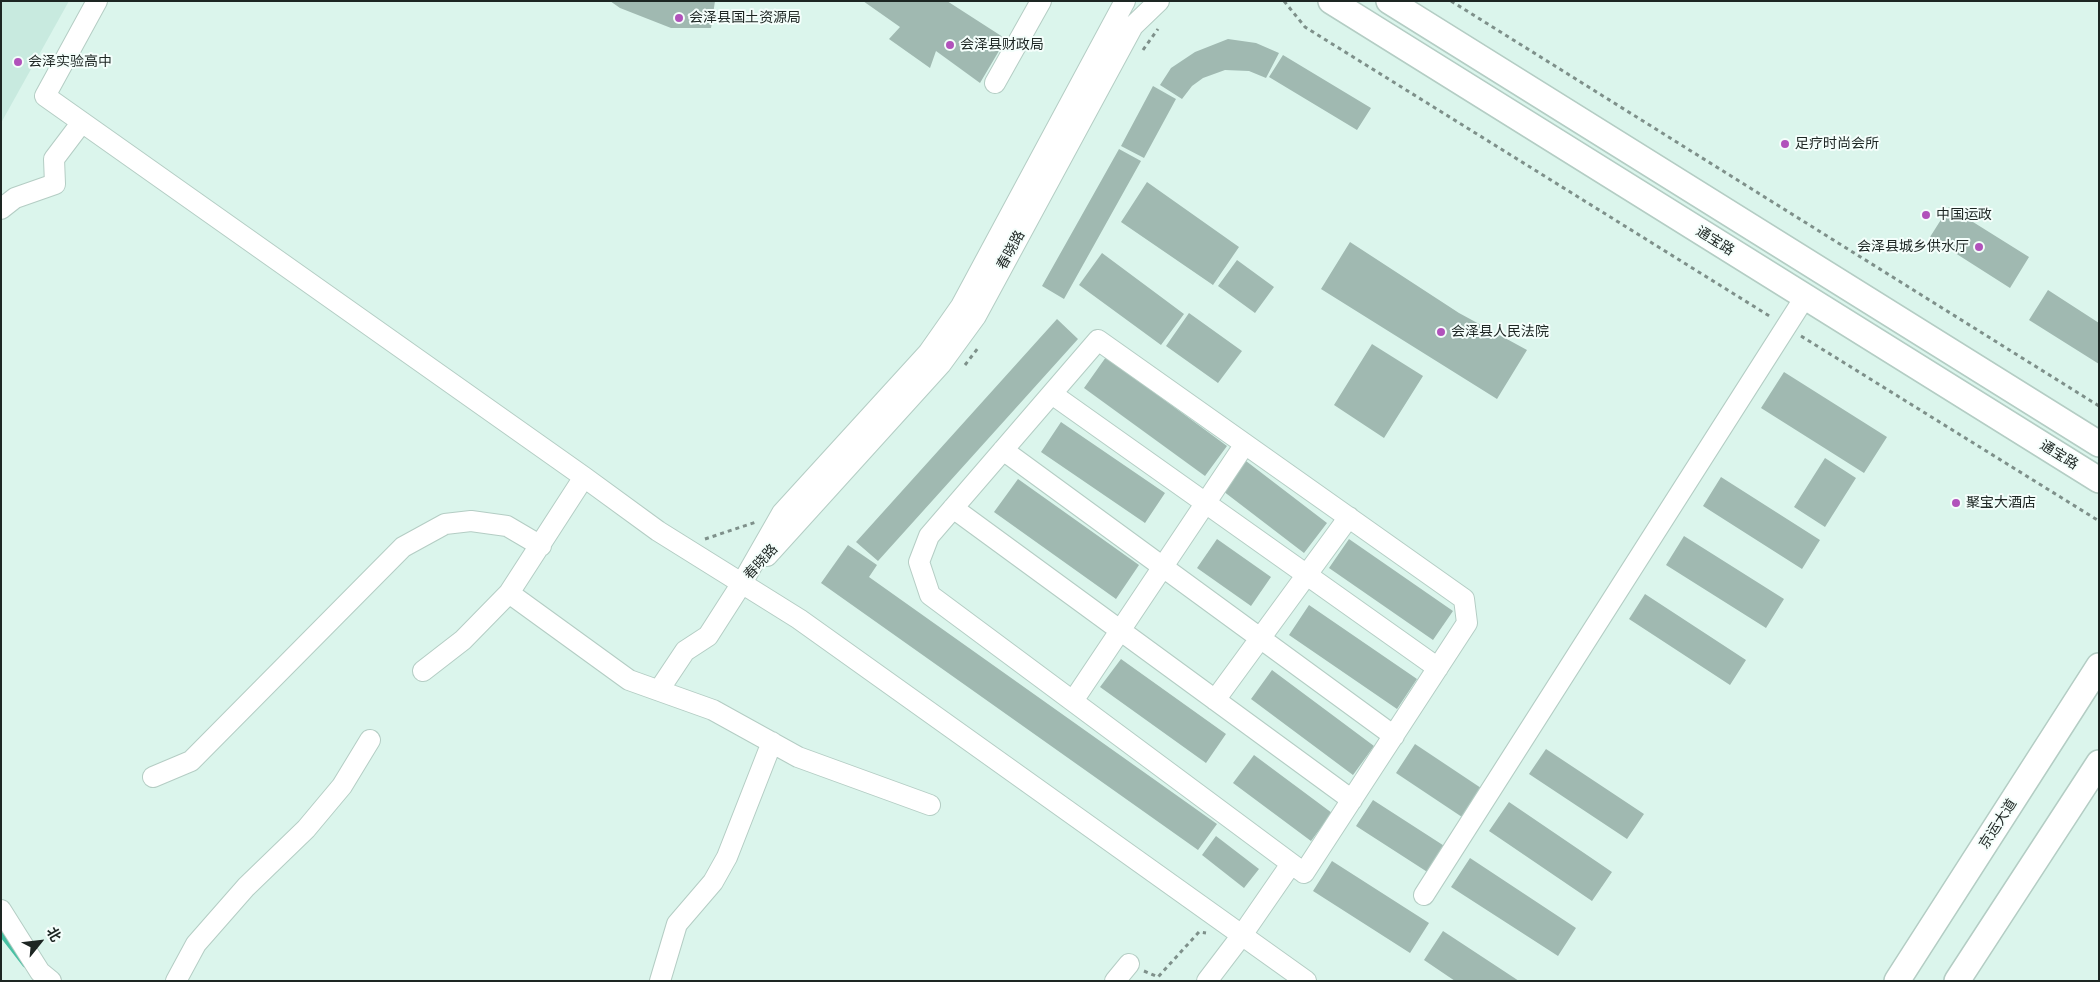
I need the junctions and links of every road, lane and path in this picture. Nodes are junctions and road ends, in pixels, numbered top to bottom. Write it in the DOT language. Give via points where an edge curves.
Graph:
graph roads {
  1 [pos="97,1"];
  2 [pos="1041,1"];
  3 [pos="1125,1"];
  4 [pos="1159,1"];
  5 [pos="1284,1"];
  6 [pos="1331,1"];
  7 [pos="1389,1"];
  8 [pos="1450,1"];
  9 [pos="995,83"];
  10 [pos="82,122"];
  11 [pos="1,209"];
  12 [pos="1805,297"];
  13 [pos="1786,327"];
  14 [pos="1052,394"];
  15 [pos="2099,406"];
  16 [pos="1245,444"];
  17 [pos="2099,444"];
  18 [pos="1004,450"];
  19 [pos="584,477"];
  20 [pos="2099,480"];
  21 [pos="1206,502"];
  22 [pos="953,508"];
  23 [pos="1349,517"];
  24 [pos="2099,521"];
  25 [pos="757,522"];
  26 [pos="541,546"];
  27 [pos="685,546"];
  28 [pos="1162,567"];
  29 [pos="1308,575"];
  30 [pos="742,583"];
  31 [pos="509,593"];
  32 [pos="1120,630"];
  33 [pos="1261,639"];
  34 [pos="2099,666"];
  35 [pos="1438,668"];
  36 [pos="423,671"];
  37 [pos="659,690"];
  38 [pos="1215,700"];
  39 [pos="1073,701"];
  40 [pos="1394,736"];
  41 [pos="370,740"];
  42 [pos="772,742"];
  43 [pos="2099,763"];
  44 [pos="153,777"];
  45 [pos="1352,800"];
  46 [pos="930,805"];
  47 [pos="1290,864"];
  48 [pos="1424,895"];
  49 [pos="1,910"];
  50 [pos="1208,933"];
  51 [pos="1242,935"];
  52 [pos="1129,964"];
  53 [pos="51,981"];
  54 [pos="176,981"];
  55 [pos="660,981"];
  56 [pos="1115,981"];
  57 [pos="1207,981"];
  58 [pos="1306,981"];
  59 [pos="1898,981"];
  60 [pos="1957,981"];
  1 -- 10 [label="street" via="45,96"];
  2 -- 9 [label="street"];
  3 -- 30 [label="street, 春晓路" via="961,306 928,353 782,513"];
  4 -- 30 [label="street, 春晓路" via="1133,26 976,316 941,364"];
  5 -- 13 [label="path" via="1305,27"];
  6 -- 12 [label="main road, 通宝路"];
  7 -- 17 [label="main road"];
  8 -- 15 [label="path"];
  10 -- 11 [label="street" via="54,159 56,184 14,198"];
  10 -- 19 [label="street"];
  12 -- 13 [label="street"];
  12 -- 20 [label="main road, 通宝路"];
  13 -- 24 [label="path"];
  13 -- 48 [label="street"];
  14 -- 16 [label="street" via="1098,340"];
  14 -- 18 [label="street"];
  14 -- 21 [label="street"];
  16 -- 21 [label="street"];
  16 -- 23 [label="street"];
  18 -- 22 [label="street"];
  18 -- 28 [label="street"];
  19 -- 26 [label="street"];
  19 -- 27 [label="street" via="658,531"];
  21 -- 28 [label="street"];
  21 -- 29 [label="street"];
  22 -- 32 [label="street"];
  22 -- 39 [label="street" via="929,536 919,562 930,595"];
  23 -- 29 [label="street"];
  23 -- 35 [label="street" via="1464,599 1467,623"];
  25 -- 27 [label="path"];
  26 -- 31 [label="street"];
  26 -- 44 [label="street" via="507,526 471,521 445,524 403,547 190,761"];
  27 -- 30 [label="street"];
  28 -- 32 [label="street"];
  28 -- 33 [label="street"];
  29 -- 33 [label="street"];
  29 -- 35 [label="street"];
  30 -- 37 [label="street" via="708,636 685,651"];
  30 -- 51 [label="street" via="799,619"];
  31 -- 36 [label="street" via="463,640"];
  31 -- 37 [label="street" via="629,680"];
  32 -- 38 [label="street"];
  32 -- 39 [label="street"];
  33 -- 38 [label="street"];
  33 -- 40 [label="street"];
  34 -- 59 [label="main road, 京运大道"];
  35 -- 40 [label="street"];
  37 -- 42 [label="street" via="713,710"];
  38 -- 45 [label="street"];
  39 -- 47 [label="street"];
  40 -- 45 [label="street"];
  41 -- 54 [label="street" via="342,786 306,829 246,887 196,944"];
  42 -- 46 [label="street" via="798,757"];
  42 -- 55 [label="street" via="727,858 713,882 677,924"];
  43 -- 60 [label="main road"];
  45 -- 47 [label="street" via="1304,873"];
  47 -- 51 [label="street"];
  49 -- 53 [label="street" via="40,972"];
  50 -- 52 [label="path" via="1199,932 1158,977"];
  51 -- 57 [label="street"];
  51 -- 58 [label="street"];
  52 -- 56 [label="street"];
}
